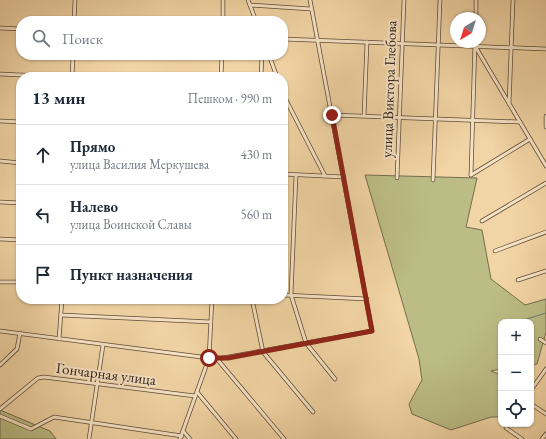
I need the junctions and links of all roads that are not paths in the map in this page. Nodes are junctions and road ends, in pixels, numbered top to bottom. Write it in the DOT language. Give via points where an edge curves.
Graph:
graph roads {
  1 [pos="75,0"];
  2 [pos="223,0"];
  3 [pos="248,0"];
  4 [pos="310,0"];
  5 [pos="404,0"];
  6 [pos="440,0"];
  7 [pos="476,0"];
  8 [pos="514,0"];
  9 [pos="250,5"];
  10 [pos="311,9"];
  11 [pos="476,12"];
  12 [pos="74,16"];
  13 [pos="223,16"];
  14 [pos="254,16"];
  15 [pos="0,28"];
  16 [pos="16,29"];
  17 [pos="288,39"];
  18 [pos="317,40"];
  19 [pos="367,42"];
  20 [pos="402,43"];
  21 [pos="439,45"];
  22 [pos="450,45"];
  23 [pos="486,45"];
  24 [pos="475,48"];
  25 [pos="477,48"];
  26 [pos="512,48"];
  27 [pos="546,49"];
  28 [pos="73,60"];
  29 [pos="222,60"];
  30 [pos="262,60"];
  31 [pos="271,60"];
  32 [pos="72,72"];
  33 [pos="221,72"];
  34 [pos="261,72"];
  35 [pos="275,72"];
  36 [pos="0,74"];
  37 [pos="16,75"];
  38 [pos="288,104"];
  39 [pos="509,105"];
  40 [pos="332,115"];
  41 [pos="364,116"];
  42 [pos="546,116"];
  43 [pos="399,118"];
  44 [pos="435,119"];
  45 [pos="473,120"];
  46 [pos="0,121"];
  47 [pos="16,122"];
  48 [pos="520,122"];
  49 [pos="546,127"];
  50 [pos="530,139"];
  51 [pos="0,162"];
  52 [pos="16,163"];
  53 [pos="546,166"];
  54 [pos="288,174"];
  55 [pos="296,175"];
  56 [pos="325,176"];
  57 [pos="344,177"];
  58 [pos="397,178"];
  59 [pos="433,180"];
  60 [pos="546,183"];
  61 [pos="0,202"];
  62 [pos="16,203"];
  63 [pos="482,221"];
  64 [pos="546,232"];
  65 [pos="0,240"];
  66 [pos="16,240"];
  67 [pos="495,251"];
  68 [pos="546,270"];
  69 [pos="518,280"];
  70 [pos="0,282"];
  71 [pos="16,282"];
  72 [pos="288,295"];
  73 [pos="291,295"];
  74 [pos="367,299"];
  75 [pos="62,304"];
  76 [pos="212,304"];
  77 [pos="253,304"];
  78 [pos="61,315"];
  79 [pos="211,322"];
  80 [pos="0,331"];
  81 [pos="20,333"];
  82 [pos="59,339"];
  83 [pos="540,339"];
  84 [pos="306,343"];
  85 [pos="546,343"];
  86 [pos="103,345"];
  87 [pos="263,352"];
  88 [pos="209,358"];
  89 [pos="217,359"];
  90 [pos="0,365"];
  91 [pos="546,369"];
  92 [pos="335,379"];
  93 [pos="97,384"];
  94 [pos="534,386"];
  95 [pos="197,392"];
  96 [pos="195,396"];
  97 [pos="534,406"];
  98 [pos="0,409"];
  99 [pos="313,412"];
  100 [pos="546,414"];
  101 [pos="0,416"];
  102 [pos="92,422"];
  103 [pos="506,428"];
  104 [pos="183,431"];
  105 [pos="546,434"];
  106 [pos="181,437"];
  107 [pos="89,439"];
  108 [pos="190,439"];
  109 [pos="236,439"];
  110 [pos="284,439"];
  111 [pos="522,439"];
  112 [pos="542,439"];
  1 -- 12 [label="street"];
  2 -- 13 [label="street"];
  3 -- 9 [label="street"];
  4 -- 10 [label="street"];
  5 -- 20 [label="street, улица Виктора Глебова"];
  6 -- 21 [label="street"];
  7 -- 11 [label="street"];
  8 -- 26 [label="street"];
  9 -- 10 [label="street"];
  9 -- 14 [label="street"];
  10 -- 18 [label="street"];
  15 -- 16 [label="street"];
  17 -- 18 [label="street"];
  18 -- 19 [label="street"];
  18 -- 40 [label="street"];
  19 -- 20 [label="street"];
  19 -- 41 [label="street, улица Виктора Глебова"];
  20 -- 21 [label="street"];
  20 -- 43 [label="street, улица Виктора Глебова"];
  21 -- 22 [label="street"];
  21 -- 44 [label="street"];
  23 -- 26 [label="street"];
  24 -- 45 [label="street"];
  25 -- 39 [label="street"];
  26 -- 27 [label="street"];
  26 -- 39 [label="street"];
  28 -- 32 [label="street"];
  29 -- 33 [label="street"];
  30 -- 34 [label="street"];
  31 -- 35 [label="street"];
  36 -- 37 [label="street"];
  38 -- 56 [label="street"];
  39 -- 48 [label="street"];
  40 -- 41 [label="street"];
  40 -- 57 [label="street"];
  41 -- 43 [label="street"];
  42 -- 49 [label="street"];
  43 -- 44 [label="street"];
  43 -- 58 [label="street, улица Виктора Глебова"];
  44 -- 45 [label="street"];
  44 -- 59 [label="street"];
  45 -- 48 [label="street"];
  45 -- 50 [label="street" via="471,174"];
  46 -- 47 [label="street"];
  48 -- 50 [label="street"];
  50 -- 53 [label="street"];
  51 -- 52 [label="street"];
  54 -- 55 [label="street"];
  55 -- 56 [label="street"];
  55 -- 73 [label="street"];
  56 -- 57 [label="street"];
  57 -- 74 [label="street"];
  60 -- 63 [label="street"];
  61 -- 62 [label="street"];
  64 -- 67 [label="street"];
  65 -- 66 [label="street"];
  68 -- 69 [label="street"];
  70 -- 71 [label="street"];
  72 -- 73 [label="street"];
  73 -- 74 [label="street"];
  73 -- 84 [label="street"];
  74 -- 84 [label="street" via="372,331"];
  75 -- 78 [label="street"];
  76 -- 79 [label="street"];
  77 -- 87 [label="street"];
  78 -- 79 [label="street"];
  78 -- 82 [label="street"];
  79 -- 88 [label="street"];
  80 -- 81 [label="street"];
  81 -- 82 [label="street"];
  81 -- 90 [label="street" via="17,349"];
  82 -- 86 [label="street"];
  83 -- 85 [label="street"];
  84 -- 87 [label="street"];
  84 -- 92 [label="street"];
  86 -- 88 [label="street"];
  86 -- 93 [label="street"];
  87 -- 89 [label="street"];
  87 -- 99 [label="street"];
  88 -- 89 [label="street"];
  88 -- 95 [label="street"];
  89 -- 110 [label="street"];
  91 -- 94 [label="street"];
  93 -- 96 [label="street, Гончарная улица"];
  93 -- 98 [label="street, Гончарная улица" via="38,378"];
  93 -- 102 [label="street"];
  95 -- 96 [label="street"];
  95 -- 109 [label="street"];
  96 -- 104 [label="street"];
  97 -- 100 [label="street"];
  101 -- 102 [label="street" via="31,429 54,418"];
  102 -- 106 [label="street"];
  102 -- 107 [label="street"];
  103 -- 111 [label="street"];
  104 -- 106 [label="street"];
  104 -- 108 [label="street"];
  105 -- 112 [label="street"];
}
